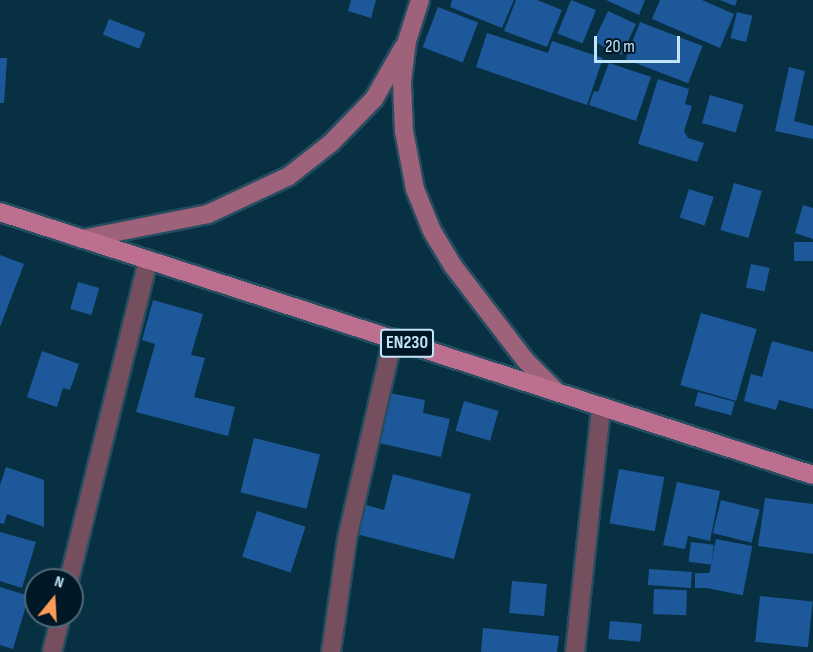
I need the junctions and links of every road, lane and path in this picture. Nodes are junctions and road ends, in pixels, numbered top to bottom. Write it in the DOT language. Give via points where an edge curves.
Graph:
graph roads {
  1 [pos="420,0"];
  2 [pos="407,41"];
  3 [pos="0,212"];
  4 [pos="82,239"];
  5 [pos="148,260"];
  6 [pos="393,338"];
  7 [pos="555,390"];
  8 [pos="601,407"];
  9 [pos="813,475"];
  10 [pos="72,568"];
  11 [pos="58,628"];
  12 [pos="52,652"];
  13 [pos="331,652"];
  14 [pos="575,652"];
  1 -- 2 [label="street"];
  2 -- 4 [label="street" via="374,99 331,143 289,177 208,214"];
  2 -- 7 [label="street" via="402,82 404,131 415,189 432,231 492,320"];
  3 -- 4 [label="main road, EN230"];
  4 -- 5 [label="main road, EN230"];
  5 -- 6 [label="main road, EN230"];
  5 -- 10 [label="street"];
  6 -- 7 [label="main road, EN230"];
  6 -- 13 [label="street" via="347,539"];
  7 -- 8 [label="main road, EN230"];
  8 -- 9 [label="main road, EN230"];
  8 -- 14 [label="street"];
  11 -- 12 [label="street"];
}
